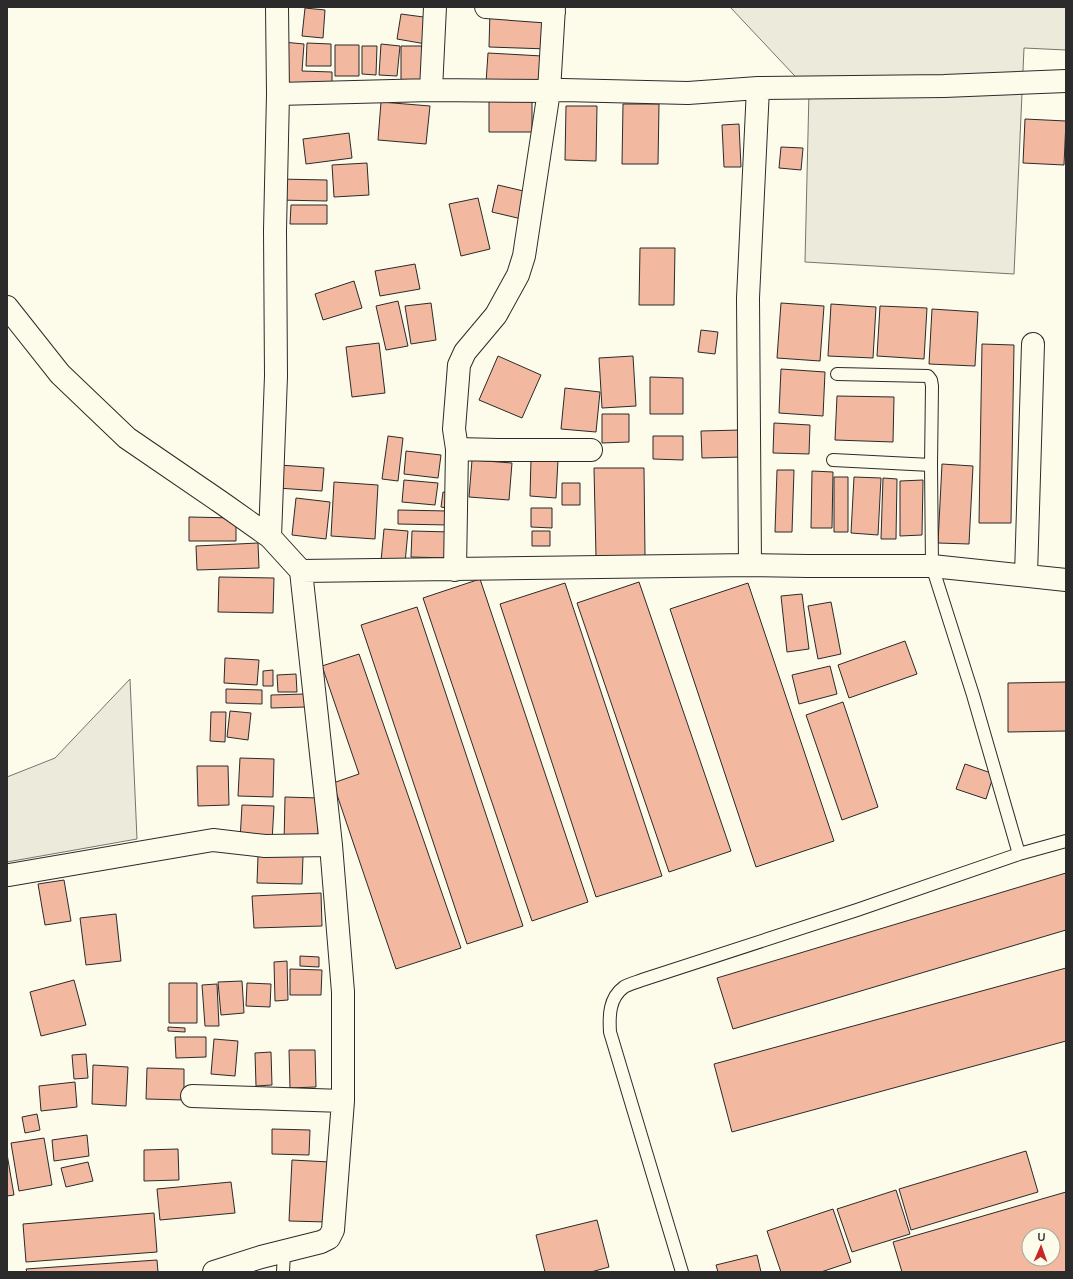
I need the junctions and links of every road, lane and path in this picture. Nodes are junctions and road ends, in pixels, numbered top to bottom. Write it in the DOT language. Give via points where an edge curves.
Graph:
graph roads {
  1 [pos="277,7"];
  2 [pos="435,7"];
  3 [pos="486,7"];
  4 [pos="554,9"];
  5 [pos="1066,81"];
  6 [pos="758,88"];
  7 [pos="431,90"];
  8 [pos="549,91"];
  9 [pos="278,94"];
  10 [pos="7,307"];
  11 [pos="1033,344"];
  12 [pos="837,374"];
  13 [pos="457,450"];
  14 [pos="591,450"];
  15 [pos="833,460"];
  16 [pos="931,465"];
  17 [pos="270,537"];
  18 [pos="750,565"];
  19 [pos="932,566"];
  20 [pos="455,570"];
  21 [pos="301,571"];
  22 [pos="1026,575"];
  23 [pos="1066,580"];
  24 [pos="1066,841"];
  25 [pos="331,845"];
  26 [pos="1018,854"];
  27 [pos="9,875"];
  28 [pos="192,1096"];
  29 [pos="343,1101"];
  30 [pos="284,1262"];
  31 [pos="214,1272"];
  32 [pos="682,1272"];
  1 -- 9 [label="street"];
  2 -- 7 [label="street"];
  3 -- 4 [label="street"];
  4 -- 8 [label="street"];
  5 -- 6 [label="street" via="944,86"];
  6 -- 8 [label="street" via="688,93"];
  6 -- 18 [label="street" via="748,298"];
  7 -- 8 [label="street"];
  7 -- 9 [label="street"];
  8 -- 13 [label="street" via="524,256 518,275 496,315 465,352 459,365 454,429"];
  9 -- 17 [label="street" via="275,230 276,376"];
  10 -- 17 [label="street" via="60,374 126,438"];
  11 -- 22 [label="street"];
  12 -- 16 [label="lane" via="928,376 932,386"];
  13 -- 14 [label="street"];
  13 -- 20 [label="street"];
  15 -- 16 [label="lane"];
  16 -- 19 [label="lane"];
  17 -- 21 [label="street"];
  18 -- 19 [label="street"];
  18 -- 20 [label="street"];
  19 -- 22 [label="street"];
  19 -- 26 [label="lane" via="973,695"];
  20 -- 21 [label="street"];
  21 -- 25 [label="street"];
  22 -- 23 [label="street"];
  24 -- 26 [label="lane"];
  25 -- 27 [label="street" via="265,846 213,840"];
  25 -- 29 [label="street" via="343,992"];
  26 -- 32 [label="lane" via="624,987 613,999 609,1016 610,1032"];
  28 -- 29 [label="street"];
  29 -- 30 [label="street" via="333,1230 329,1238"];
  30 -- 31 [label="street" via="261,1257"];
}
